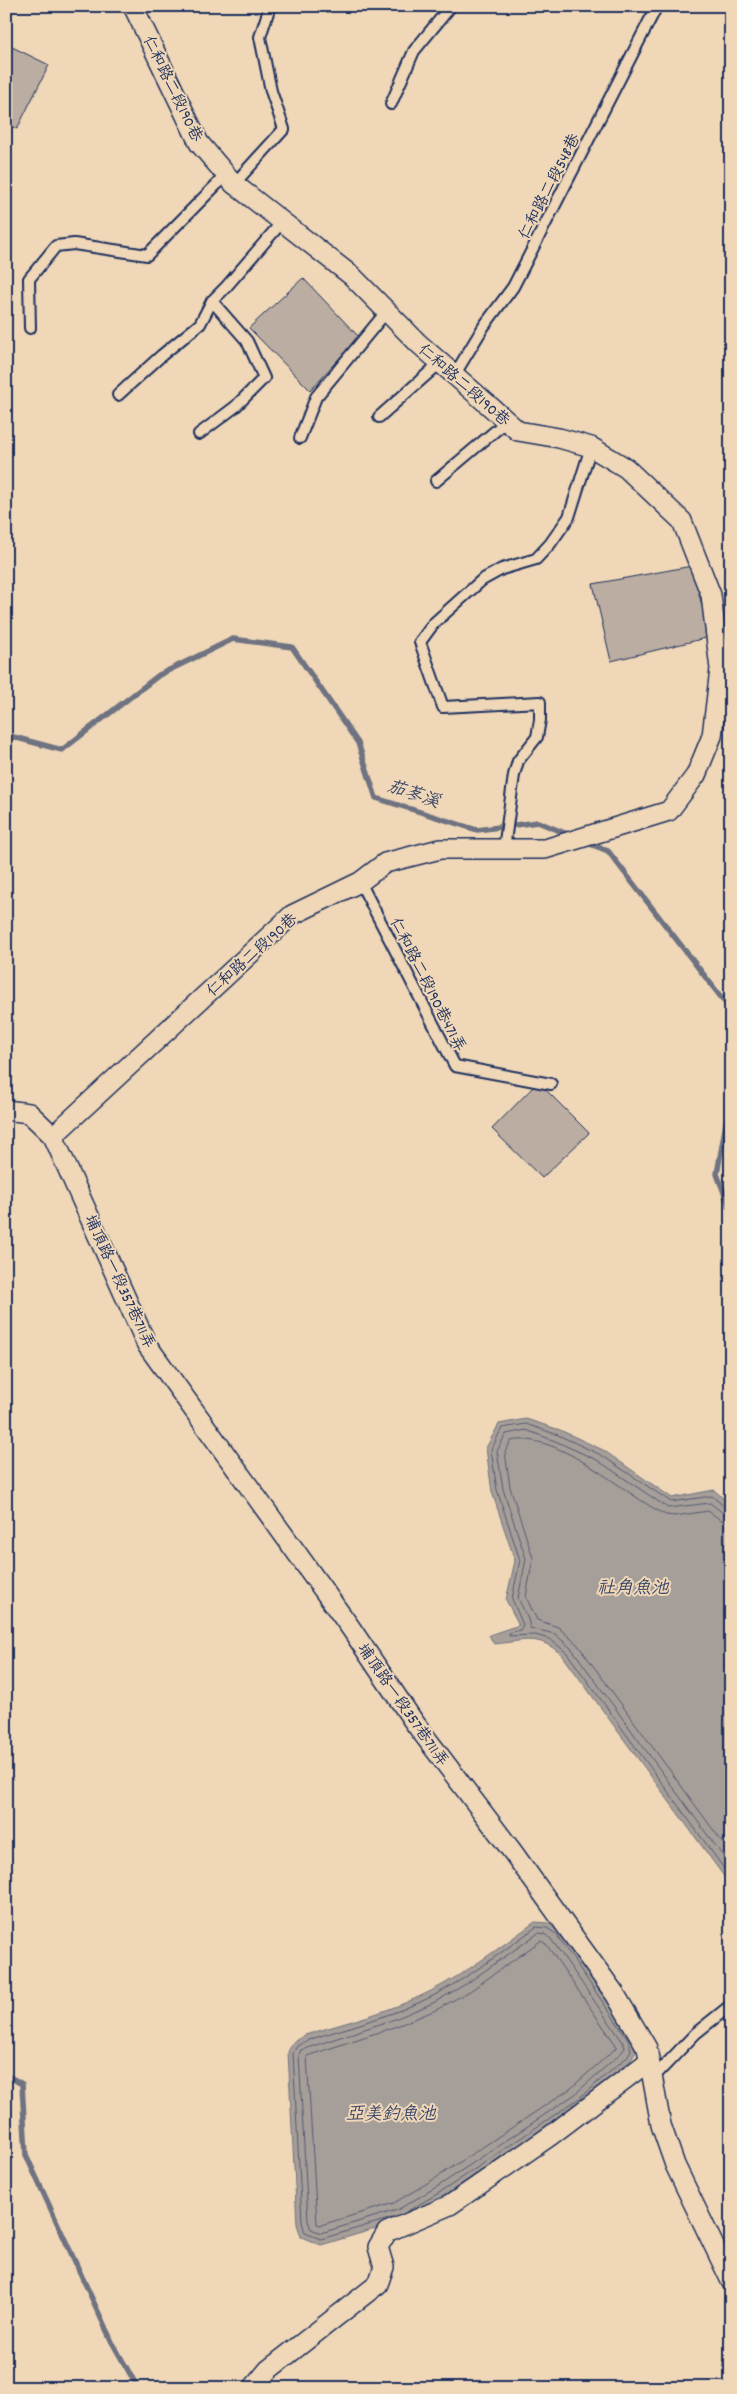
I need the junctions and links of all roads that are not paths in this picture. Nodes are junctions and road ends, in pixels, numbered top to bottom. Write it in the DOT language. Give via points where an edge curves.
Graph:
graph roads {
  1 [pos="133,6"];
  2 [pos="270,6"];
  3 [pos="451,6"];
  4 [pos="657,6"];
  5 [pos="392,104"];
  6 [pos="230,179"];
  7 [pos="282,222"];
  8 [pos="212,301"];
  9 [pos="386,311"];
  10 [pos="30,328"];
  11 [pos="441,362"];
  12 [pos="456,374"];
  13 [pos="118,395"];
  14 [pos="379,417"];
  15 [pos="507,421"];
  16 [pos="199,434"];
  17 [pos="300,438"];
  18 [pos="591,448"];
  19 [pos="436,482"];
  20 [pos="726,670"];
  21 [pos="504,849"];
  22 [pos="360,882"];
  23 [pos="551,1084"];
  24 [pos="6,1110"];
  25 [pos="53,1136"];
  26 [pos="731,2005"];
  27 [pos="651,2070"];
  28 [pos="731,2281"];
  29 [pos="253,2388"];
  1 -- 6 [label="street, 仁和路二段190巷" via="199,142"];
  2 -- 6 [label="lane" via="260,37 271,91 284,129"];
  3 -- 5 [label="lane" via="414,51"];
  4 -- 12 [label="lane, 仁和路二段548巷" via="513,287 484,326"];
  6 -- 7 [label="street, 仁和路二段190巷"];
  6 -- 10 [label="lane" via="147,255 74,244 56,246 29,279"];
  7 -- 8 [label="lane"];
  7 -- 9 [label="street, 仁和路二段190巷" via="352,276"];
  8 -- 13 [label="lane" via="200,324"];
  8 -- 16 [label="lane" via="247,341 264,378"];
  9 -- 11 [label="street, 仁和路二段190巷"];
  9 -- 17 [label="lane" via="316,397"];
  11 -- 12 [label="street, 仁和路二段190巷"];
  11 -- 14 [label="lane"];
  12 -- 15 [label="street, 仁和路二段190巷"];
  15 -- 18 [label="street, 仁和路二段190巷" via="518,431"];
  15 -- 19 [label="lane"];
  18 -- 20 [label="street, 仁和路二段190巷" via="626,468 682,521 711,595"];
  18 -- 21 [label="lane" via="569,517 550,544 536,559 502,569 482,580 434,623 420,642 443,707 540,702 537,737 518,761 514,775"];
  20 -- 21 [label="street, 仁和路二段190巷" via="712,736 696,775 669,811 546,849"];
  21 -- 22 [label="street, 仁和路二段190巷" via="440,849 384,863"];
  22 -- 23 [label="lane, 仁和路二段190巷471弄" via="455,1066"];
  22 -- 25 [label="street, 仁和路二段190巷" via="292,914"];
  24 -- 25 [label="street" via="29,1113"];
  25 -- 27 [label="street, 埔頂路一段357巷711弄" via="148,1344 414,1722 615,1994 647,2048"];
  26 -- 27 [label="lane"];
  27 -- 28 [label="street, 埔頂路一段357巷711弄" via="661,2125 675,2165"];
  27 -- 29 [label="street" via="450,2205 387,2232 378,2247 384,2267 378,2284 268,2370"];
}
